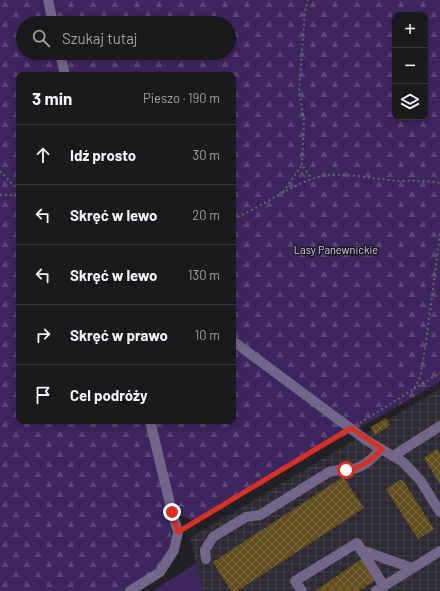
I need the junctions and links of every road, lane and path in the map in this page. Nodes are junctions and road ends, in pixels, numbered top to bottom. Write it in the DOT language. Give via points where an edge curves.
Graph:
graph roads {
  1 [pos="48,0"];
  2 [pos="308,0"];
  3 [pos="51,16"];
  4 [pos="62,60"];
  5 [pos="64,72"];
  6 [pos="302,165"];
  7 [pos="0,171"];
  8 [pos="312,179"];
  9 [pos="440,184"];
  10 [pos="16,188"];
  11 [pos="282,193"];
  12 [pos="0,195"];
  13 [pos="16,195"];
  14 [pos="236,217"];
  15 [pos="440,233"];
  16 [pos="236,343"];
  17 [pos="440,373"];
  18 [pos="414,389"];
  19 [pos="151,424"];
  20 [pos="440,426"];
  21 [pos="351,428"];
  22 [pos="382,449"];
  23 [pos="393,456"];
  24 [pos="440,512"];
  25 [pos="178,532"];
  26 [pos="361,550"];
  27 [pos="440,551"];
  28 [pos="206,559"];
  29 [pos="412,568"];
  30 [pos="380,588"];
  31 [pos="130,591"];
  32 [pos="302,591"];
  1 -- 3 [label="lane"];
  2 -- 6 [label="path" via="299,91 304,120"];
  4 -- 5 [label="lane"];
  6 -- 8 [label="path"];
  6 -- 11 [label="path"];
  7 -- 10 [label="path"];
  8 -- 9 [label="path" via="338,175"];
  8 -- 11 [label="path"];
  11 -- 14 [label="path"];
  12 -- 13 [label="path"];
  15 -- 18 [label="path" via="426,343 420,377"];
  16 -- 21 [label="lane"];
  17 -- 18 [label="path"];
  18 -- 21 [label="path"];
  19 -- 25 [label="lane"];
  20 -- 23 [label="lane"];
  21 -- 22 [label="lane"];
  21 -- 25 [label="path"];
  22 -- 23 [label="lane"];
  22 -- 28 [label="lane" via="363,465 354,469 329,472 260,515 246,517 212,537 205,550"];
  23 -- 24 [label="lane" via="413,471"];
  25 -- 31 [label="lane" via="174,550 160,572"];
  26 -- 29 [label="lane"];
  26 -- 30 [label="lane"];
  26 -- 32 [label="lane" via="357,543 295,581"];
  27 -- 29 [label="lane"];
  29 -- 30 [label="lane"];
}
